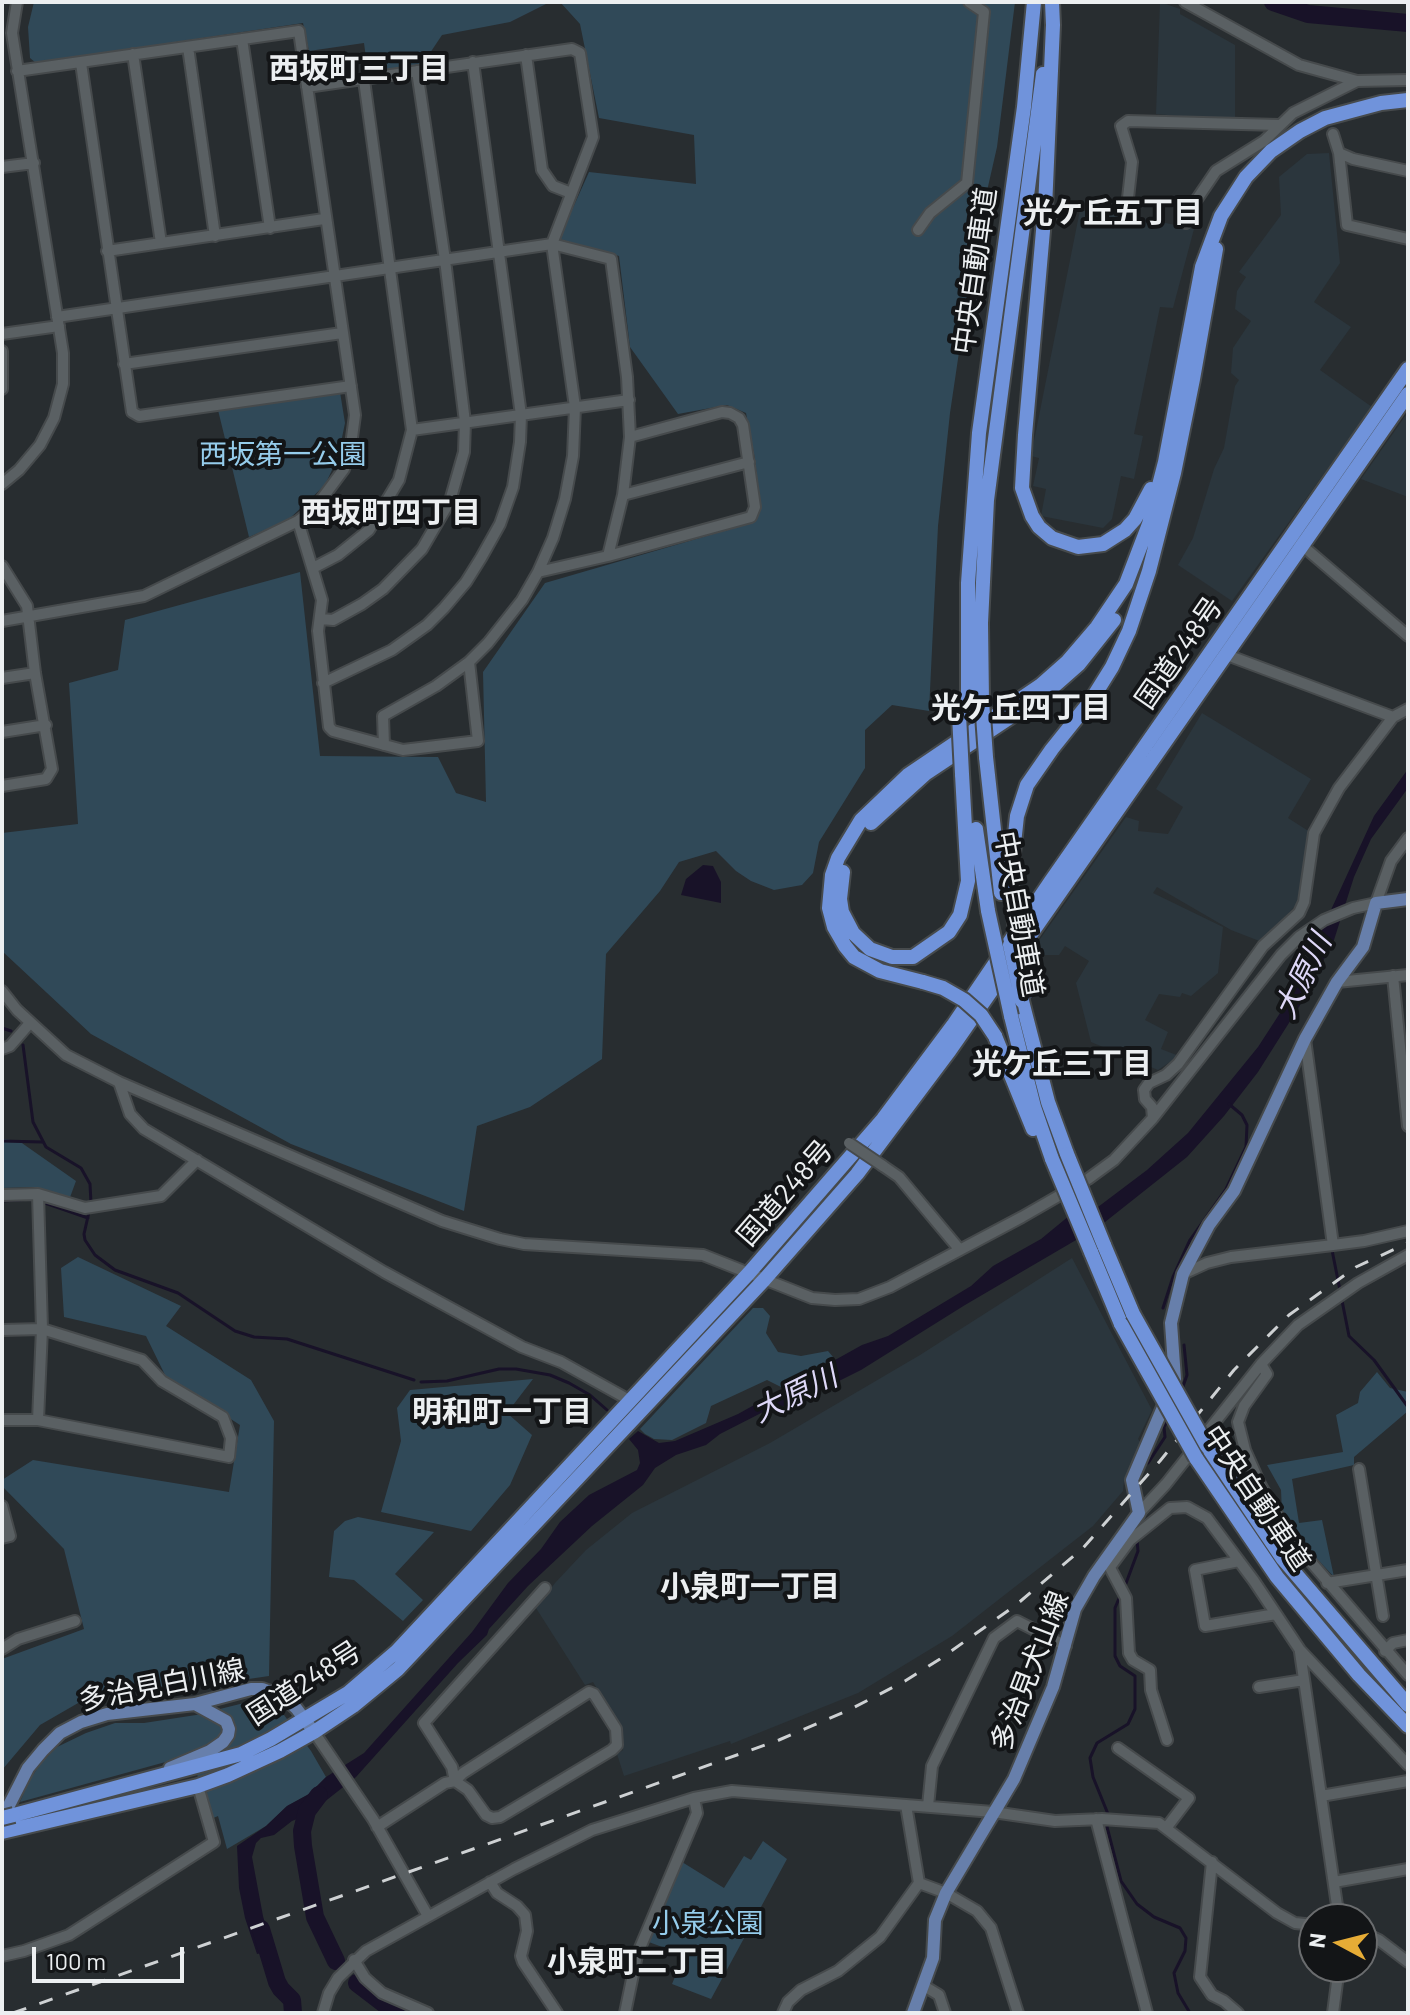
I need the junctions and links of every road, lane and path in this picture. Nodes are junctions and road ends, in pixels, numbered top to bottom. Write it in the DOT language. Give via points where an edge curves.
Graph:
graph roads {
  1 [pos="17,2"];
  2 [pos="969,2"];
  3 [pos="1034,2"];
  4 [pos="1050,2"];
  5 [pos="1185,2"];
  6 [pos="242,39"];
  7 [pos="188,47"];
  8 [pos="133,54"];
  9 [pos="526,55"];
  10 [pos="473,62"];
  11 [pos="81,63"];
  12 [pos="17,71"];
  13 [pos="417,71"];
  14 [pos="364,80"];
  15 [pos="1408,80"];
  16 [pos="1357,81"];
  17 [pos="307,87"];
  18 [pos="1408,100"];
  19 [pos="1408,106"];
  20 [pos="1279,125"];
  21 [pos="1333,134"];
  22 [pos="1339,153"];
  23 [pos="34,163"];
  24 [pos="2,167"];
  25 [pos="1408,171"];
  26 [pos="571,193"];
  27 [pos="1127,207"];
  28 [pos="324,219"];
  29 [pos="1186,223"];
  30 [pos="270,228"];
  31 [pos="918,230"];
  32 [pos="215,236"];
  33 [pos="1408,239"];
  34 [pos="161,243"];
  35 [pos="552,244"];
  36 [pos="107,251"];
  37 [pos="499,252"];
  38 [pos="445,260"];
  39 [pos="390,268"];
  40 [pos="333,276"];
  41 [pos="115,308"];
  42 [pos="58,321"];
  43 [pos="342,333"];
  44 [pos="2,334"];
  45 [pos="2,351"];
  46 [pos="124,364"];
  47 [pos="1408,369"];
  48 [pos="351,386"];
  49 [pos="2,389"];
  50 [pos="1408,394"];
  51 [pos="629,400"];
  52 [pos="575,407"];
  53 [pos="521,415"];
  54 [pos="1173,416"];
  55 [pos="465,422"];
  56 [pos="412,430"];
  57 [pos="630,437"];
  58 [pos="749,462"];
  59 [pos="2,484"];
  60 [pos="623,495"];
  61 [pos="298,521"];
  62 [pos="1158,530"];
  63 [pos="1297,541"];
  64 [pos="608,556"];
  65 [pos="2,566"];
  66 [pos="313,568"];
  67 [pos="538,572"];
  68 [pos="29,617"];
  69 [pos="321,619"];
  70 [pos="2,621"];
  71 [pos="1408,636"];
  72 [pos="1227,655"];
  73 [pos="469,662"];
  74 [pos="35,673"];
  75 [pos="2,678"];
  76 [pos="323,683"];
  77 [pos="1408,709"];
  78 [pos="1393,717"];
  79 [pos="46,725"];
  80 [pos="2,732"];
  81 [pos="384,745"];
  82 [pos="966,771"];
  83 [pos="2,786"];
  84 [pos="1408,838"];
  85 [pos="1005,887"];
  86 [pos="1408,899"];
  87 [pos="1376,903"];
  88 [pos="1408,975"];
  89 [pos="1393,976"];
  90 [pos="1337,982"];
  91 [pos="2,991"];
  92 [pos="30,1023"];
  93 [pos="1305,1039"];
  94 [pos="2,1049"];
  95 [pos="119,1082"];
  96 [pos="1153,1118"];
  97 [pos="1408,1126"];
  98 [pos="849,1143"];
  99 [pos="197,1160"];
  100 [pos="1049,1161"];
  101 [pos="38,1194"];
  102 [pos="2,1195"];
  103 [pos="1408,1224"];
  104 [pos="1408,1231"];
  105 [pos="1386,1235"];
  106 [pos="1333,1245"];
  107 [pos="1094,1247"];
  108 [pos="960,1250"];
  109 [pos="1408,1255"];
  110 [pos="749,1273"];
  111 [pos="1183,1274"];
  112 [pos="764,1280"];
  113 [pos="42,1329"];
  114 [pos="2,1330"];
  115 [pos="1261,1364"];
  116 [pos="631,1401"];
  117 [pos="2,1420"];
  118 [pos="38,1420"];
  119 [pos="1359,1469"];
  120 [pos="2,1506"];
  121 [pos="1139,1513"];
  122 [pos="2,1538"];
  123 [pos="1239,1561"];
  124 [pos="1108,1564"];
  125 [pos="1408,1570"];
  126 [pos="1377,1575"];
  127 [pos="1327,1583"];
  128 [pos="545,1588"];
  129 [pos="1276,1614"];
  130 [pos="1383,1616"];
  131 [pos="75,1621"];
  132 [pos="1408,1640"];
  133 [pos="1066,1646"];
  134 [pos="2,1649"];
  135 [pos="1300,1650"];
  136 [pos="1385,1651"];
  137 [pos="1408,1675"];
  138 [pos="1304,1680"];
  139 [pos="1259,1687"];
  140 [pos="195,1704"];
  141 [pos="1408,1705"];
  142 [pos="309,1725"];
  143 [pos="1408,1726"];
  144 [pos="1167,1740"];
  145 [pos="1118,1748"];
  146 [pos="1408,1765"];
  147 [pos="455,1781"];
  148 [pos="1408,1781"];
  149 [pos="138,1782"];
  150 [pos="198,1786"];
  151 [pos="1321,1796"];
  152 [pos="694,1798"];
  153 [pos="906,1805"];
  154 [pos="928,1806"];
  155 [pos="993,1812"];
  156 [pos="1104,1819"];
  157 [pos="6,1823"];
  158 [pos="375,1823"];
  159 [pos="1167,1827"];
  160 [pos="1212,1862"];
  161 [pos="1408,1869"];
  162 [pos="490,1882"];
  163 [pos="1334,1882"];
  164 [pos="919,1883"];
  165 [pos="946,1893"];
  166 [pos="1337,1903"];
  167 [pos="428,1916"];
  168 [pos="1298,1923"];
  169 [pos="1378,1940"];
  170 [pos="2,1956"];
  171 [pos="354,1960"];
  172 [pos="1408,1962"];
  173 [pos="1337,1983"];
  174 [pos="924,1986"];
  175 [pos="323,2013"];
  176 [pos="428,2013"];
  177 [pos="557,2013"];
  178 [pos="625,2013"];
  179 [pos="783,2013"];
  180 [pos="913,2013"];
  181 [pos="945,2013"];
  182 [pos="1018,2013"];
  183 [pos="1147,2013"];
  184 [pos="1238,2013"];
  185 [pos="1333,2013"];
  1 -- 12 [label="street" via="12,33"];
  2 -- 31 [label="street" via="984,12 967,183"];
  3 -- 82 [label="highway, 中央自動車道" via="979,433 966,631"];
  4 -- 54 [label="highway" via="1045,208 1022,467 1026,503 1039,527 1078,547 1103,544 1125,530 1147,500"];
  4 -- 85 [label="highway, 中央自動車道, bridge" via="987,500 982,701"];
  5 -- 16 [label="street" via="1299,65"];
  6 -- 7 [label="street"];
  6 -- 17 [label="street" via="299,31"];
  6 -- 30 [label="street"];
  7 -- 8 [label="street"];
  7 -- 32 [label="street"];
  8 -- 11 [label="street"];
  8 -- 34 [label="street"];
  9 -- 10 [label="street"];
  9 -- 26 [label="street" via="542,170 553,186"];
  9 -- 26 [label="street" via="572,49 580,53 593,137"];
  10 -- 13 [label="street"];
  10 -- 37 [label="street"];
  11 -- 12 [label="street"];
  11 -- 36 [label="street"];
  12 -- 23 [label="street"];
  13 -- 14 [label="street"];
  13 -- 38 [label="street"];
  14 -- 17 [label="street"];
  14 -- 39 [label="street"];
  15 -- 16 [label="street"];
  16 -- 20 [label="street"];
  17 -- 28 [label="street"];
  18 -- 54 [label="highway" via="1325,118 1271,151 1246,177 1221,216 1202,267"];
  19 -- 62 [label="highway" via="1347,117 1312,132 1269,163 1234,204 1214,253 1174,473"];
  20 -- 27 [label="street" via="1128,121 1121,126 1132,162"];
  20 -- 29 [label="street" via="1264,141 1216,171"];
  21 -- 22 [label="street"];
  22 -- 25 [label="street"];
  22 -- 33 [label="street" via="1347,225"];
  23 -- 24 [label="street"];
  23 -- 42 [label="street"];
  26 -- 35 [label="street"];
  28 -- 30 [label="street"];
  28 -- 40 [label="street"];
  30 -- 32 [label="street"];
  32 -- 34 [label="street"];
  34 -- 36 [label="street"];
  35 -- 37 [label="street"];
  35 -- 51 [label="street" via="611,259"];
  35 -- 52 [label="street"];
  36 -- 41 [label="street"];
  37 -- 38 [label="street"];
  37 -- 53 [label="street"];
  38 -- 39 [label="street"];
  38 -- 55 [label="street"];
  39 -- 40 [label="street"];
  39 -- 56 [label="street"];
  40 -- 41 [label="street"];
  40 -- 43 [label="street"];
  41 -- 42 [label="street"];
  41 -- 46 [label="street"];
  42 -- 44 [label="street"];
  42 -- 59 [label="street" via="63,384 54,418 40,445"];
  43 -- 46 [label="street"];
  43 -- 48 [label="street"];
  45 -- 49 [label="street"];
  46 -- 48 [label="street" via="132,412 139,416"];
  47 -- 63 [label="highway, 国道248号"];
  48 -- 61 [label="street" via="355,415 344,469 315,508"];
  50 -- 63 [label="highway, 国道248号"];
  51 -- 52 [label="street"];
  51 -- 57 [label="street"];
  52 -- 53 [label="street"];
  52 -- 67 [label="street" via="565,499"];
  53 -- 55 [label="street"];
  53 -- 76 [label="street" via="513,487 500,524 466,582 427,625 392,650"];
  54 -- 100 [label="highway, bridge" via="1149,524 1126,584 1097,627 1041,685 899,782 861,820 832,875 829,908 834,927 854,957 880,971 943,988 981,1015"];
  55 -- 56 [label="street"];
  55 -- 69 [label="street" via="460,473 422,549 362,604 333,620"];
  56 -- 66 [label="street" via="399,480 369,530"];
  57 -- 58 [label="street" via="730,413 743,425"];
  57 -- 60 [label="street"];
  58 -- 60 [label="street"];
  58 -- 64 [label="street" via="755,507 751,517"];
  60 -- 64 [label="street"];
  61 -- 66 [label="street"];
  61 -- 68 [label="street" via="144,596"];
  62 -- 82 [label="highway" via="1135,588 1079,664 1045,694 925,774 860,836 846,860 840,899 853,933 870,949 913,957 949,932 960,915 968,881"];
  62 -- 85 [label="highway" via="1139,601 1112,667 1027,785"];
  63 -- 71 [label="street"];
  63 -- 72 [label="highway, 国道248号"];
  63 -- 110 [label="highway, 国道248号" via="1051,881 929,1060"];
  64 -- 67 [label="street"];
  65 -- 68 [label="street"];
  66 -- 69 [label="street"];
  67 -- 73 [label="street" via="509,618"];
  68 -- 70 [label="street"];
  68 -- 74 [label="street"];
  69 -- 76 [label="street"];
  72 -- 78 [label="street"];
  72 -- 112 [label="highway, 国道248号" via="901,1117"];
  73 -- 81 [label="street" via="383,716"];
  73 -- 81 [label="street" via="478,741 403,750"];
  74 -- 75 [label="street"];
  74 -- 79 [label="street"];
  76 -- 81 [label="street" via="329,727"];
  77 -- 78 [label="street"];
  78 -- 96 [label="street" via="1339,788 1314,833 1299,913 1263,946 1178,1064 1144,1090"];
  79 -- 80 [label="street"];
  79 -- 83 [label="street" via="52,769 46,779"];
  82 -- 100 [label="highway, 中央自動車道, bridge" via="988,911"];
  84 -- 87 [label="street" via="1391,861"];
  85 -- 107 [label="highway, 中央自動車道, bridge" via="1026,996 1052,1081 1048,1102"];
  86 -- 87 [label="main road"];
  87 -- 90 [label="main road" via="1363,947"];
  87 -- 96 [label="street" via="1324,920 1299,937"];
  88 -- 89 [label="street"];
  89 -- 90 [label="street"];
  89 -- 97 [label="street"];
  90 -- 93 [label="main road"];
  91 -- 92 [label="street"];
  92 -- 94 [label="street"];
  92 -- 95 [label="street" via="66,1055"];
  93 -- 106 [label="street"];
  93 -- 111 [label="main road" via="1234,1191"];
  95 -- 99 [label="street" via="130,1114 144,1129"];
  95 -- 110 [label="street" via="442,1221 500,1239 703,1255"];
  96 -- 108 [label="street" via="1088,1179"];
  98 -- 108 [label="street, bridge" via="899,1177"];
  99 -- 101 [label="street" via="161,1196 85,1208"];
  99 -- 116 [label="street" via="384,1272"];
  100 -- 107 [label="highway, bridge"];
  101 -- 102 [label="street"];
  101 -- 113 [label="street"];
  103 -- 105 [label="street"];
  104 -- 105 [label="street"];
  105 -- 106 [label="street"];
  106 -- 111 [label="street" via="1231,1257"];
  107 -- 141 [label="highway, 中央自動車道, bridge" via="1207,1446 1283,1559"];
  107 -- 143 [label="highway, 中央自動車道, bridge" via="1121,1324 1196,1458 1277,1577"];
  108 -- 112 [label="street" via="859,1299 812,1298"];
  109 -- 115 [label="street" via="1298,1325"];
  110 -- 112 [label="street"];
  110 -- 116 [label="highway, 国道248号"];
  111 -- 121 [label="main road" via="1171,1323 1175,1379 1132,1480"];
  112 -- 142 [label="highway, 国道248号" via="398,1669 353,1706"];
  113 -- 114 [label="street"];
  113 -- 118 [label="street"];
  113 -- 118 [label="street" via="142,1360 162,1381 223,1417 231,1438 229,1457"];
  115 -- 121 [label="street"];
  115 -- 127 [label="street" via="1267,1374 1238,1422 1245,1450 1275,1513"];
  116 -- 142 [label="highway, 国道248号" via="397,1651"];
  117 -- 118 [label="street"];
  119 -- 126 [label="street"];
  120 -- 122 [label="street" via="10,1536"];
  121 -- 124 [label="main road, 多治見犬山線"];
  123 -- 124 [label="street" via="1207,1518 1187,1507 1170,1508"];
  123 -- 129 [label="street"];
  123 -- 129 [label="street" via="1195,1570 1205,1626"];
  124 -- 133 [label="main road, 多治見犬山線" via="1075,1609"];
  124 -- 144 [label="street" via="1126,1598 1129,1653 1150,1670"];
  125 -- 126 [label="street"];
  126 -- 127 [label="street"];
  126 -- 130 [label="street"];
  127 -- 136 [label="street"];
  128 -- 147 [label="street" via="424,1723"];
  129 -- 135 [label="street"];
  131 -- 134 [label="street"];
  132 -- 136 [label="street"];
  133 -- 154 [label="street" via="1017,1621 994,1638 932,1766"];
  133 -- 155 [label="main road, 多治見犬山線" via="1041,1718"];
  135 -- 138 [label="street"];
  135 -- 146 [label="street"];
  136 -- 137 [label="street"];
  138 -- 139 [label="street"];
  138 -- 151 [label="street"];
  140 -- 142 [label="main road, 多治見白川線" via="262,1689 284,1697"];
  140 -- 149 [label="main road" via="226,1721 229,1729 223,1742"];
  140 -- 157 [label="main road, 多治見白川線" via="107,1714 60,1733 28,1768"];
  142 -- 149 [label="highway, 国道248号" via="241,1754"];
  142 -- 150 [label="highway, 国道248号" via="280,1751"];
  142 -- 158 [label="street"];
  145 -- 159 [label="street" via="1189,1798"];
  147 -- 147 [label="street" via="589,1692 616,1729 612,1750 500,1817 486,1815"];
  147 -- 158 [label="street"];
  148 -- 151 [label="street"];
  149 -- 157 [label="highway, 国道248号"];
  150 -- 157 [label="highway, 国道248号"];
  150 -- 170 [label="street" via="214,1842 69,1935"];
  151 -- 163 [label="street"];
  152 -- 153 [label="street" via="732,1791"];
  152 -- 162 [label="street" via="592,1830"];
  152 -- 178 [label="street" via="697,1813 637,1955"];
  153 -- 154 [label="street"];
  153 -- 164 [label="street"];
  154 -- 155 [label="street"];
  155 -- 156 [label="street" via="1055,1821"];
  155 -- 165 [label="main road, 多治見犬山線"];
  156 -- 159 [label="street"];
  156 -- 183 [label="street"];
  158 -- 167 [label="street"];
  159 -- 160 [label="street"];
  160 -- 168 [label="street"];
  160 -- 184 [label="street" via="1200,1977 1212,1995"];
  161 -- 163 [label="street"];
  162 -- 167 [label="street"];
  162 -- 177 [label="street" via="525,1915 521,1956"];
  163 -- 166 [label="street"];
  164 -- 165 [label="street"];
  164 -- 179 [label="street" via="880,1937 838,1971 801,1990"];
  165 -- 174 [label="main road, 多治見犬山線" via="935,1920 933,1958"];
  165 -- 182 [label="street" via="977,1911 991,1928"];
  167 -- 171 [label="street"];
  169 -- 172 [label="street"];
  171 -- 175 [label="street" via="333,1986"];
  171 -- 176 [label="street" via="382,1993"];
  173 -- 185 [label="street"];
  174 -- 180 [label="main road, 多治見犬山線"];
  174 -- 181 [label="street" via="939,1995"];
}
